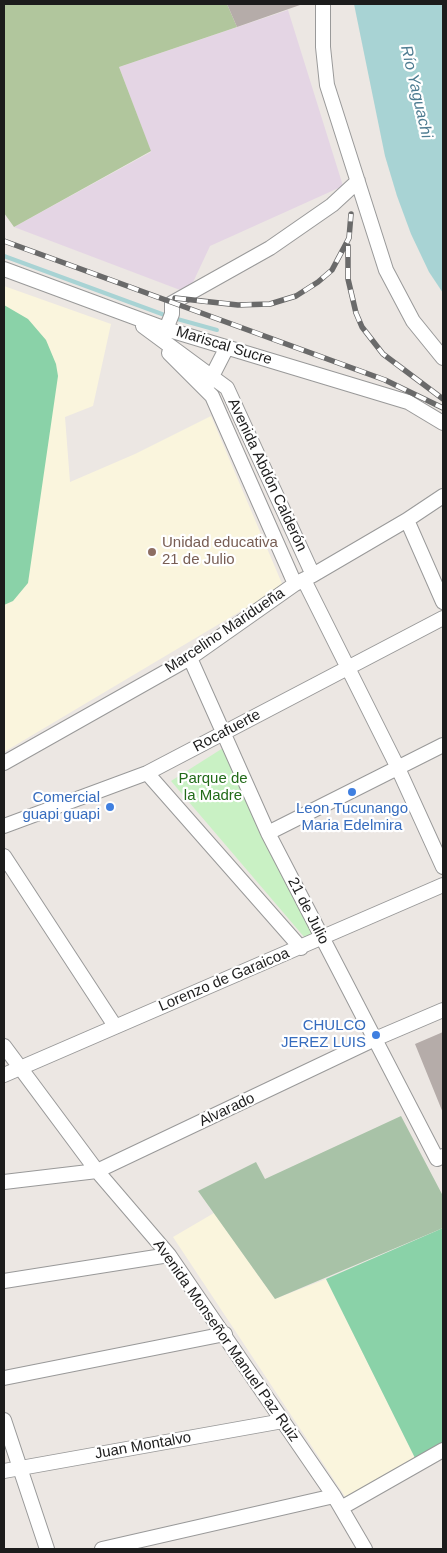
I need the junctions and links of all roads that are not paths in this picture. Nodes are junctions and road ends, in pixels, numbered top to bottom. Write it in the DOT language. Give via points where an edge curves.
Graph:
graph roads {
  1 [pos="323,4"];
  2 [pos="358,181"];
  3 [pos="4,269"];
  4 [pos="132,318"];
  5 [pos="166,329"];
  6 [pos="227,347"];
  7 [pos="443,358"];
  8 [pos="212,376"];
  9 [pos="205,389"];
  10 [pos="443,423"];
  11 [pos="443,496"];
  12 [pos="407,520"];
  13 [pos="304,580"];
  14 [pos="443,602"];
  15 [pos="443,618"];
  16 [pos="190,658"];
  17 [pos="347,667"];
  18 [pos="224,733"];
  19 [pos="443,745"];
  20 [pos="4,763"];
  21 [pos="397,766"];
  22 [pos="147,773"];
  23 [pos="4,826"];
  24 [pos="268,832"];
  25 [pos="4,856"];
  26 [pos="443,867"];
  27 [pos="443,885"];
  28 [pos="322,939"];
  29 [pos="301,948"];
  30 [pos="443,1010"];
  31 [pos="115,1026"];
  32 [pos="375,1039"];
  33 [pos="4,1046"];
  34 [pos="21,1068"];
  35 [pos="4,1075"];
  36 [pos="440,1158"];
  37 [pos="97,1171"];
  38 [pos="4,1182"];
  39 [pos="169,1255"];
  40 [pos="4,1281"];
  41 [pos="225,1334"];
  42 [pos="4,1378"];
  43 [pos="4,1420"];
  44 [pos="283,1421"];
  45 [pos="443,1450"];
  46 [pos="20,1467"];
  47 [pos="4,1471"];
  48 [pos="338,1502"];
  49 [pos="47,1549"];
  50 [pos="102,1549"];
  51 [pos="365,1549"];
  1 -- 2 [label="street" via="327,86"];
  2 -- 5 [label="street" via="332,205 270,248 172,303"];
  2 -- 7 [label="street" via="386,270 413,321"];
  3 -- 4 [label="street, Mariscal Sucre"];
  4 -- 5 [label="street, Mariscal Sucre"];
  4 -- 8 [label="street, Avenida Abdón Calderón"];
  4 -- 9 [label="street, Avenida Abdón Calderón"];
  5 -- 6 [label="street, Mariscal Sucre"];
  6 -- 8 [label="street"];
  6 -- 10 [label="street, Mariscal Sucre" via="408,402"];
  8 -- 9 [label="street"];
  8 -- 13 [label="street, Avenida Abdón Calderón" via="227,388"];
  9 -- 13 [label="street, Avenida Abdón Calderón" via="212,396"];
  11 -- 12 [label="street, Marcelino Maridueña"];
  12 -- 13 [label="street, Marcelino Maridueña"];
  12 -- 14 [label="street"];
  13 -- 16 [label="street, Marcelino Maridueña"];
  13 -- 17 [label="street, Avenida Abdón Calderón"];
  15 -- 17 [label="street, Rocafuerte"];
  16 -- 18 [label="street, 21 de Julio"];
  16 -- 20 [label="street, Marcelino Maridueña"];
  17 -- 18 [label="street, Rocafuerte"];
  17 -- 21 [label="street, Avenida Abdón Calderón"];
  18 -- 22 [label="street, Rocafuerte"];
  18 -- 24 [label="street, 21 de Julio"];
  19 -- 21 [label="street"];
  21 -- 24 [label="street"];
  21 -- 26 [label="street, Avenida Abdón Calderón"];
  22 -- 23 [label="street, Rocafuerte"];
  22 -- 29 [label="street"];
  24 -- 28 [label="street, 21 de Julio"];
  25 -- 31 [label="street"];
  27 -- 28 [label="street, Lorenzo de Garaicoa"];
  28 -- 29 [label="street, Lorenzo de Garaicoa"];
  28 -- 32 [label="street, 21 de Julio"];
  29 -- 31 [label="street, Lorenzo de Garaicoa"];
  30 -- 32 [label="street, Alvarado"];
  31 -- 34 [label="street, Lorenzo de Garaicoa"];
  32 -- 36 [label="street, 21 de Julio"];
  32 -- 37 [label="street, Alvarado"];
  33 -- 34 [label="street, Avenida Monseñor Manuel Paz Ruiz"];
  34 -- 35 [label="street, Lorenzo de Garaicoa"];
  34 -- 37 [label="street, Avenida Monseñor Manuel Paz Ruiz"];
  37 -- 38 [label="street, Alvarado"];
  37 -- 39 [label="street, Avenida Monseñor Manuel Paz Ruiz"];
  39 -- 40 [label="street"];
  39 -- 41 [label="street, Avenida Monseñor Manuel Paz Ruiz"];
  41 -- 42 [label="street"];
  41 -- 44 [label="street, Avenida Monseñor Manuel Paz Ruiz"];
  43 -- 46 [label="street"];
  44 -- 46 [label="street, Juan Montalvo"];
  44 -- 48 [label="street, Avenida Monseñor Manuel Paz Ruiz"];
  45 -- 48 [label="street"];
  46 -- 47 [label="street, Juan Montalvo"];
  46 -- 49 [label="street"];
  48 -- 50 [label="street"];
  48 -- 51 [label="street, Avenida Monseñor Manuel Paz Ruiz"];
}
